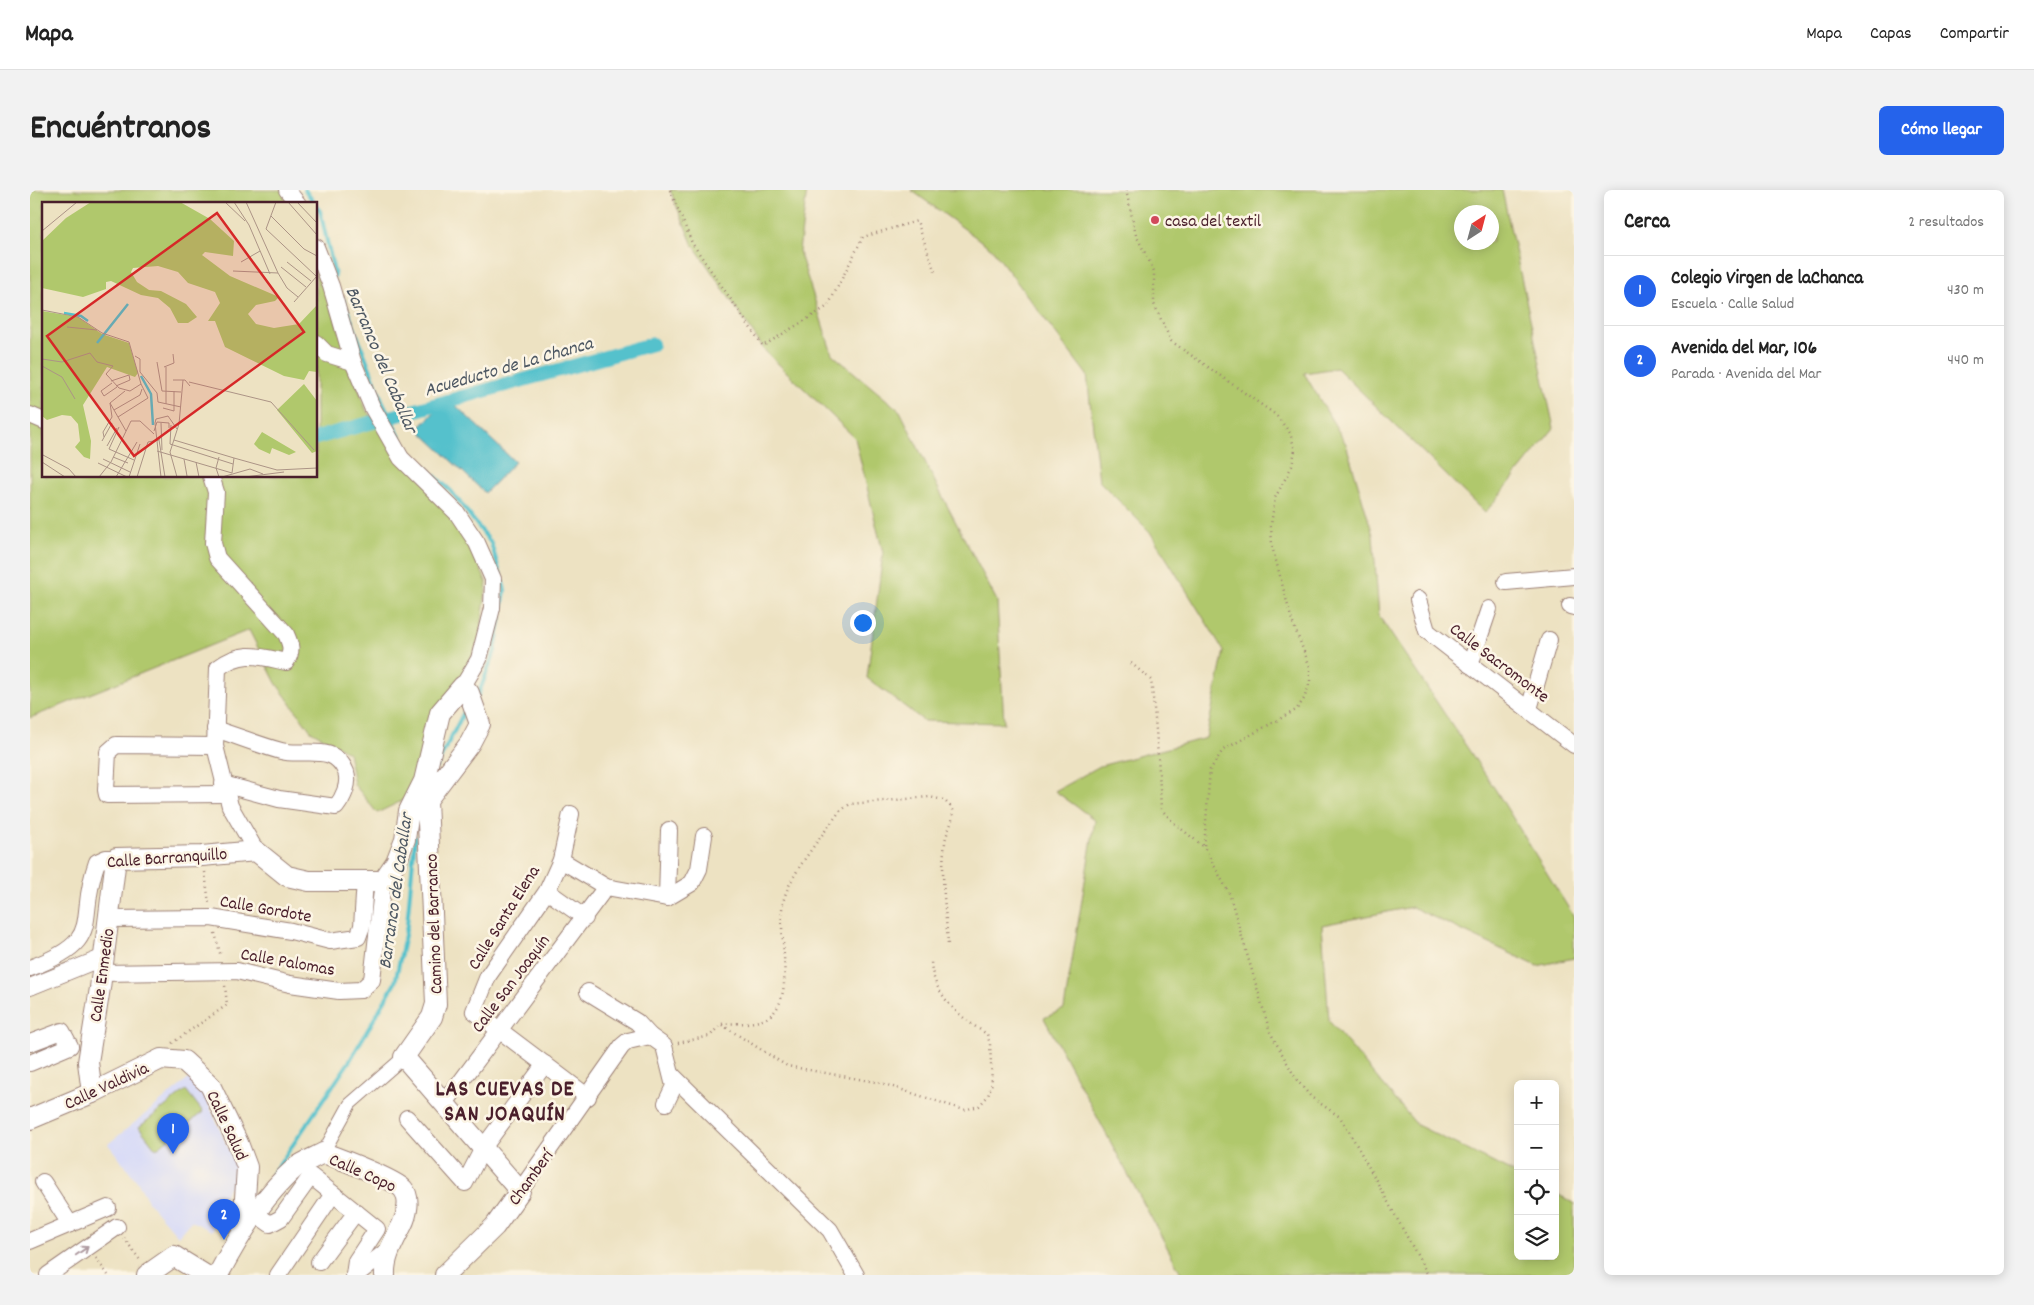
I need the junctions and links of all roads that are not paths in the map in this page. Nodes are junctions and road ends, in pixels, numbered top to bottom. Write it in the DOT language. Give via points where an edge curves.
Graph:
graph roads {
  1 [pos="287,190"];
  2 [pos="296,202"];
  3 [pos="318,252"];
  4 [pos="318,345"];
  5 [pos="353,362"];
  6 [pos="30,415"];
  7 [pos="42,421"];
  8 [pos="212,478"];
  9 [pos="1574,576"];
  10 [pos="1506,582"];
  11 [pos="1418,600"];
  12 [pos="1489,609"];
  13 [pos="1549,640"];
  14 [pos="1470,665"];
  15 [pos="470,697"];
  16 [pos="1529,708"];
  17 [pos="215,729"];
  18 [pos="1574,745"];
  19 [pos="215,746"];
  20 [pos="225,789"];
  21 [pos="571,814"];
  22 [pos="669,830"];
  23 [pos="704,836"];
  24 [pos="256,851"];
  25 [pos="116,858"];
  26 [pos="561,860"];
  27 [pos="374,880"];
  28 [pos="606,887"];
  29 [pos="547,891"];
  30 [pos="668,898"];
  31 [pos="585,918"];
  32 [pos="109,919"];
  33 [pos="103,965"];
  34 [pos="30,968"];
  35 [pos="30,987"];
  36 [pos="588,992"];
  37 [pos="94,1029"];
  38 [pos="499,1030"];
  39 [pos="650,1036"];
  40 [pos="66,1039"];
  41 [pos="30,1043"];
  42 [pos="404,1056"];
  43 [pos="184,1061"];
  44 [pos="30,1063"];
  45 [pos="545,1064"];
  46 [pos="672,1075"];
  47 [pos="92,1093"];
  48 [pos="588,1097"];
  49 [pos="445,1103"];
  50 [pos="666,1103"];
  51 [pos="407,1118"];
  52 [pos="30,1119"];
  53 [pos="483,1148"];
  54 [pos="323,1153"];
  55 [pos="247,1167"];
  56 [pos="43,1182"];
  57 [pos="275,1190"];
  58 [pos="520,1190"];
  59 [pos="333,1194"];
  60 [pos="108,1208"];
  61 [pos="356,1212"];
  62 [pos="256,1214"];
  63 [pos="70,1224"];
  64 [pos="117,1228"];
  65 [pos="244,1230"];
  66 [pos="30,1241"];
  67 [pos="389,1249"];
  68 [pos="319,1262"];
  69 [pos="148,1274"];
  70 [pos="48,1275"];
  71 [pos="205,1275"];
  72 [pos="218,1275"];
  73 [pos="278,1275"];
  74 [pos="355,1275"];
  75 [pos="385,1275"];
  76 [pos="445,1275"];
  77 [pos="856,1275"];
  1 -- 2 [label="street"];
  3 -- 5 [label="street"];
  4 -- 5 [label="street" via="326,354"];
  5 -- 15 [label="street" via="372,407 401,458 457,512 477,543 493,579 492,608"];
  6 -- 7 [label="street"];
  8 -- 17 [label="street" via="216,492 212,543 218,558 286,634 292,647 286,662 248,655 232,658 218,668"];
  9 -- 10 [label="street"];
  11 -- 14 [label="street, Calle Sacromonte" via="1427,631"];
  12 -- 14 [label="street"];
  13 -- 16 [label="street"];
  14 -- 16 [label="street, Calle Sacromonte"];
  15 -- 27 [label="street" via="440,713 424,781 409,810 405,839 396,862"];
  15 -- 42 [label="street, Camino del Barranco" via="480,724 428,800 436,1004 432,1017"];
  16 -- 18 [label="street, Calle Sacromonte"];
  17 -- 19 [label="street"];
  17 -- 20 [label="street" via="283,752 330,754 343,764 347,775 344,796 336,807"];
  19 -- 20 [label="street"];
  19 -- 20 [label="street" via="116,745 108,752 107,795"];
  20 -- 24 [label="street" via="230,806"];
  21 -- 26 [label="street, Calle Santa Elena"];
  22 -- 30 [label="street"];
  23 -- 30 [label="street" via="699,869 692,883"];
  24 -- 25 [label="street, Calle Barranquillo"];
  24 -- 27 [label="street" via="286,876 309,881"];
  25 -- 32 [label="street, Calle Enmedio"];
  25 -- 34 [label="street, Calle Barranquillo" via="97,862 92,874 87,924 80,938 68,951"];
  26 -- 28 [label="street"];
  26 -- 29 [label="street, Calle Santa Elena"];
  27 -- 32 [label="street, Calle Gordote" via="358,937 330,941 212,918"];
  27 -- 33 [label="street, Calle Palomas" via="372,980 361,990 339,991 290,984 237,971"];
  28 -- 30 [label="street"];
  28 -- 31 [label="street, Calle San Joaquín"];
  29 -- 31 [label="street"];
  29 -- 38 [label="street, Calle Santa Elena" via="488,976 474,1011"];
  31 -- 38 [label="street, Calle San Joaquín"];
  32 -- 33 [label="street, Calle Enmedio"];
  33 -- 35 [label="street"];
  33 -- 37 [label="street, Calle Enmedio"];
  36 -- 39 [label="street" via="637,1022"];
  37 -- 40 [label="street"];
  37 -- 47 [label="street, Calle Enmedio" via="88,1062"];
  38 -- 45 [label="street"];
  38 -- 49 [label="street, Calle San Joaquín"];
  39 -- 46 [label="street" via="664,1046"];
  39 -- 48 [label="street, Chamberí" via="628,1041 622,1046"];
  40 -- 41 [label="street" via="62,1030"];
  40 -- 44 [label="street" via="70,1046"];
  42 -- 49 [label="street"];
  42 -- 54 [label="street" via="350,1104"];
  43 -- 47 [label="street, Calle Valdivia" via="161,1059"];
  43 -- 55 [label="street, Calle Salud" via="210,1084"];
  45 -- 48 [label="street"];
  45 -- 53 [label="street"];
  46 -- 50 [label="street" via="674,1086"];
  46 -- 77 [label="street" via="830,1230"];
  47 -- 52 [label="street, Calle Valdivia"];
  48 -- 58 [label="street, Chamberí"];
  49 -- 53 [label="street"];
  51 -- 53 [label="street" via="465,1183"];
  53 -- 58 [label="street"];
  54 -- 57 [label="street, Calle Copo" via="296,1167"];
  54 -- 67 [label="street, Calle Copo" via="402,1188 408,1199 403,1223"];
  55 -- 57 [label="street"];
  55 -- 65 [label="street, Calle Salud"];
  56 -- 63 [label="street"];
  57 -- 62 [label="street, Calle Copo"];
  58 -- 76 [label="street, Chamberí" via="495,1226"];
  59 -- 61 [label="street"];
  59 -- 62 [label="street" via="311,1176 281,1218 270,1224"];
  59 -- 73 [label="street"];
  60 -- 63 [label="street"];
  61 -- 68 [label="street"];
  61 -- 74 [label="street" via="377,1229 356,1262"];
  62 -- 65 [label="street, Calle Copo"];
  63 -- 66 [label="street"];
  70 -- 64 [label="street, one-way"];
  65 -- 72 [label="street, Calle Copo"];
  67 -- 74 [label="street"];
  67 -- 75 [label="street, Calle Copo"];
  69 -- 71 [label="street" via="174,1256"];
}
